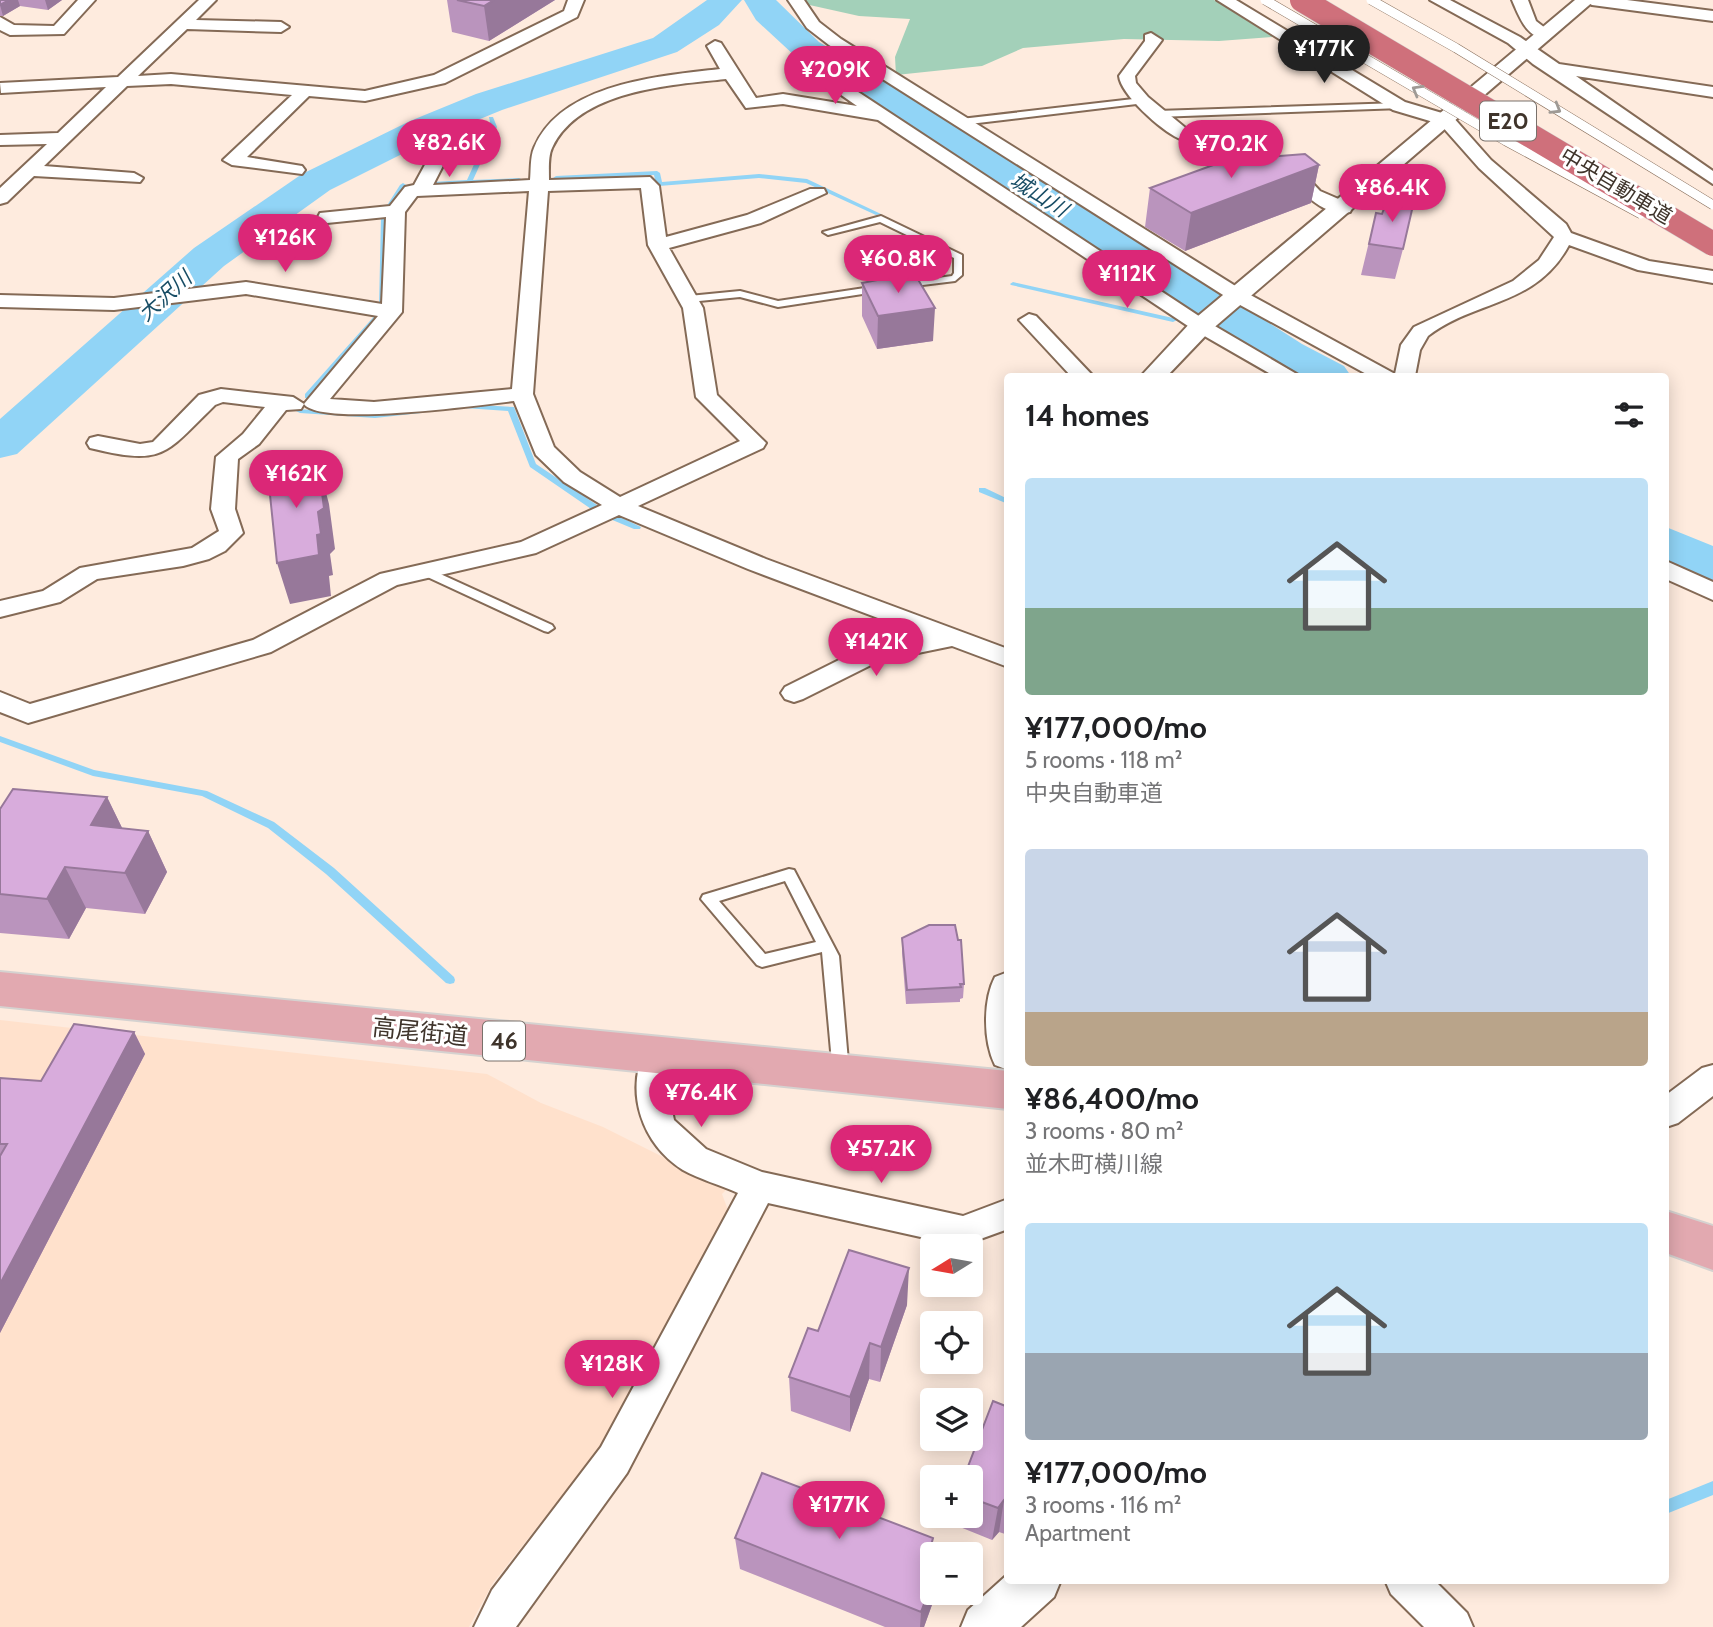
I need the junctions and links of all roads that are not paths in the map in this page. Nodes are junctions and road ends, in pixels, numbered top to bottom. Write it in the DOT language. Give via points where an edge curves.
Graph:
graph roads {
  1 [pos="87,0"];
  2 [pos="208,0"];
  3 [pos="576,0"];
  4 [pos="796,0"];
  5 [pos="1225,0"];
  6 [pos="1265,0"];
  7 [pos="1302,0"];
  8 [pos="1344,0"];
  9 [pos="1371,0"];
  10 [pos="1438,0"];
  11 [pos="1520,0"];
  12 [pos="1586,0"];
  13 [pos="1592,0"];
  14 [pos="1713,16"];
  15 [pos="184,24"];
  16 [pos="281,27"];
  17 [pos="3,29"];
  18 [pos="1545,34"];
  19 [pos="1151,38"];
  20 [pos="715,46"];
  21 [pos="1526,52"];
  22 [pos="806,64"];
  23 [pos="1553,68"];
  24 [pos="730,73"];
  25 [pos="125,80"];
  26 [pos="0,88"];
  27 [pos="305,91"];
  28 [pos="1713,92"];
  29 [pos="1142,101"];
  30 [pos="1399,106"];
  31 [pos="1157,114"];
  32 [pos="885,116"];
  33 [pos="1446,120"];
  34 [pos="961,122"];
  35 [pos="64,138"];
  36 [pos="3,142"];
  37 [pos="442,150"];
  38 [pos="30,170"];
  39 [pos="296,170"];
  40 [pos="134,178"];
  41 [pos="1713,179"];
  42 [pos="538,185"];
  43 [pos="421,190"];
  44 [pos="817,193"];
  45 [pos="0,198"];
  46 [pos="1713,205"];
  47 [pos="1343,208"];
  48 [pos="396,211"];
  49 [pos="1713,215"];
  50 [pos="327,217"];
  51 [pos="828,232"];
  52 [pos="1564,237"];
  53 [pos="1713,244"];
  54 [pos="658,245"];
  55 [pos="1713,253"];
  56 [pos="1713,277"];
  57 [pos="1107,284"];
  58 [pos="1156,295"];
  59 [pos="1236,297"];
  60 [pos="689,299"];
  61 [pos="0,300"];
  62 [pos="392,312"];
  63 [pos="1029,320"];
  64 [pos="1204,324"];
  65 [pos="1080,373"];
  66 [pos="1156,373"];
  67 [pos="1284,373"];
  68 [pos="1379,373"];
  69 [pos="1406,373"];
  70 [pos="522,394"];
  71 [pos="279,404"];
  72 [pos="314,404"];
  73 [pos="98,443"];
  74 [pos="621,507"];
  75 [pos="1669,570"];
  76 [pos="425,571"];
  77 [pos="1713,592"];
  78 [pos="0,609"];
  79 [pos="548,628"];
  80 [pos="951,638"];
  81 [pos="1004,657"];
  82 [pos="794,694"];
  83 [pos="0,701"];
  84 [pos="823,946"];
  85 [pos="0,989"];
  86 [pos="657,1057"];
  87 [pos="841,1074"];
  88 [pos="1713,1078"];
  89 [pos="1004,1090"];
  90 [pos="1669,1111"];
  91 [pos="759,1186"];
  92 [pos="1004,1216"];
  93 [pos="1669,1233"];
  94 [pos="1713,1248"];
  95 [pos="1033,1584"];
  96 [pos="1409,1584"];
  97 [pos="494,1627"];
  98 [pos="985,1627"];
  99 [pos="1453,1627"];
  1 -- 17 [label="street" via="58,31"];
  2 -- 15 [label="street"];
  3 -- 27 [label="street" via="571,14 439,79 365,96"];
  4 -- 34 [label="street" via="823,34"];
  5 -- 30 [label="street"];
  55 -- 6 [label="lane, one-way, bridge" via="1482,127"];
  7 -- 53 [label="highway, 中央自動車道 / E20, bridge"];
  8 -- 49 [label="highway, 中央自動車道 / E20"];
  9 -- 46 [label="lane, one-way, bridge"];
  10 -- 21 [label="street" via="1514,40"];
  11 -- 18 [label="street" via="1529,23"];
  12 -- 18 [label="street"];
  13 -- 14 [label="street"];
  15 -- 16 [label="street"];
  15 -- 25 [label="street"];
  18 -- 21 [label="street"];
  19 -- 29 [label="street" via="1154,40 1127,76"];
  20 -- 24 [label="street"];
  21 -- 23 [label="street"];
  21 -- 33 [label="street"];
  22 -- 32 [label="street"];
  23 -- 28 [label="street"];
  23 -- 41 [label="street"];
  24 -- 32 [label="street" via="752,104 783,99"];
  24 -- 42 [label="street" via="638,86 580,107 551,133 542,149"];
  25 -- 26 [label="street"];
  25 -- 27 [label="street" via="171,79"];
  25 -- 35 [label="street"];
  27 -- 39 [label="street" via="232,160"];
  29 -- 31 [label="street"];
  29 -- 34 [label="lane"];
  30 -- 31 [label="lane"];
  30 -- 33 [label="street"];
  31 -- 47 [label="street" via="1182,134 1296,176 1313,195"];
  32 -- 58 [label="street"];
  33 -- 47 [label="street"];
  33 -- 52 [label="street" via="1485,164"];
  34 -- 59 [label="street"];
  35 -- 36 [label="street"];
  35 -- 38 [label="street"];
  37 -- 43 [label="street"];
  38 -- 40 [label="street"];
  38 -- 45 [label="street"];
  42 -- 43 [label="street"];
  42 -- 54 [label="street" via="644,181 650,186"];
  42 -- 70 [label="street"];
  43 -- 48 [label="street" via="412,191"];
  44 -- 54 [label="street" via="754,219"];
  47 -- 59 [label="street"];
  48 -- 50 [label="street"];
  48 -- 62 [label="street"];
  51 -- 60 [label="lane" via="881,219 959,257 959,273 944,281 778,304 740,295"];
  52 -- 56 [label="street" via="1644,266"];
  52 -- 69 [label="street" via="1543,270 1415,337"];
  54 -- 60 [label="street"];
  57 -- 58 [label="street"];
  58 -- 64 [label="street"];
  59 -- 64 [label="street"];
  59 -- 68 [label="street"];
  60 -- 74 [label="street" via="708,397 755,443"];
  61 -- 62 [label="street" via="122,303 246,288"];
  62 -- 72 [label="street"];
  63 -- 65 [label="street"];
  64 -- 66 [label="street"];
  64 -- 67 [label="street"];
  70 -- 72 [label="street" via="374,409"];
  70 -- 74 [label="street" via="544,450 572,477"];
  71 -- 72 [label="street"];
  71 -- 73 [label="street" via="221,395 207,400 160,447 140,451"];
  71 -- 78 [label="street" via="251,439 227,457 223,509 231,533 221,545 191,556 89,572 57,594"];
  74 -- 76 [label="street" via="528,548"];
  74 -- 80 [label="street"];
  75 -- 77 [label="street"];
  76 -- 79 [label="lane"];
  76 -- 83 [label="street" via="388,579 242,653 28,714"];
  80 -- 81 [label="street"];
  80 -- 82 [label="street" via="872,654"];
  84 -- 84 [label="lane" via="762,961 708,899 789,874"];
  84 -- 87 [label="lane" via="831,956"];
  85 -- 86 [label="main road, 高尾街道 / 46"];
  86 -- 87 [label="main road, 高尾街道 / 46"];
  86 -- 91 [label="street" via="652,1091 659,1127 694,1159"];
  87 -- 89 [label="main road, 高尾街道 / 46"];
  88 -- 90 [label="street"];
  91 -- 92 [label="street" via="963,1231"];
  91 -- 97 [label="street" via="614,1460 506,1604"];
  93 -- 94 [label="main road"];
  95 -- 98 [label="street"];
  96 -- 99 [label="street"];
}
